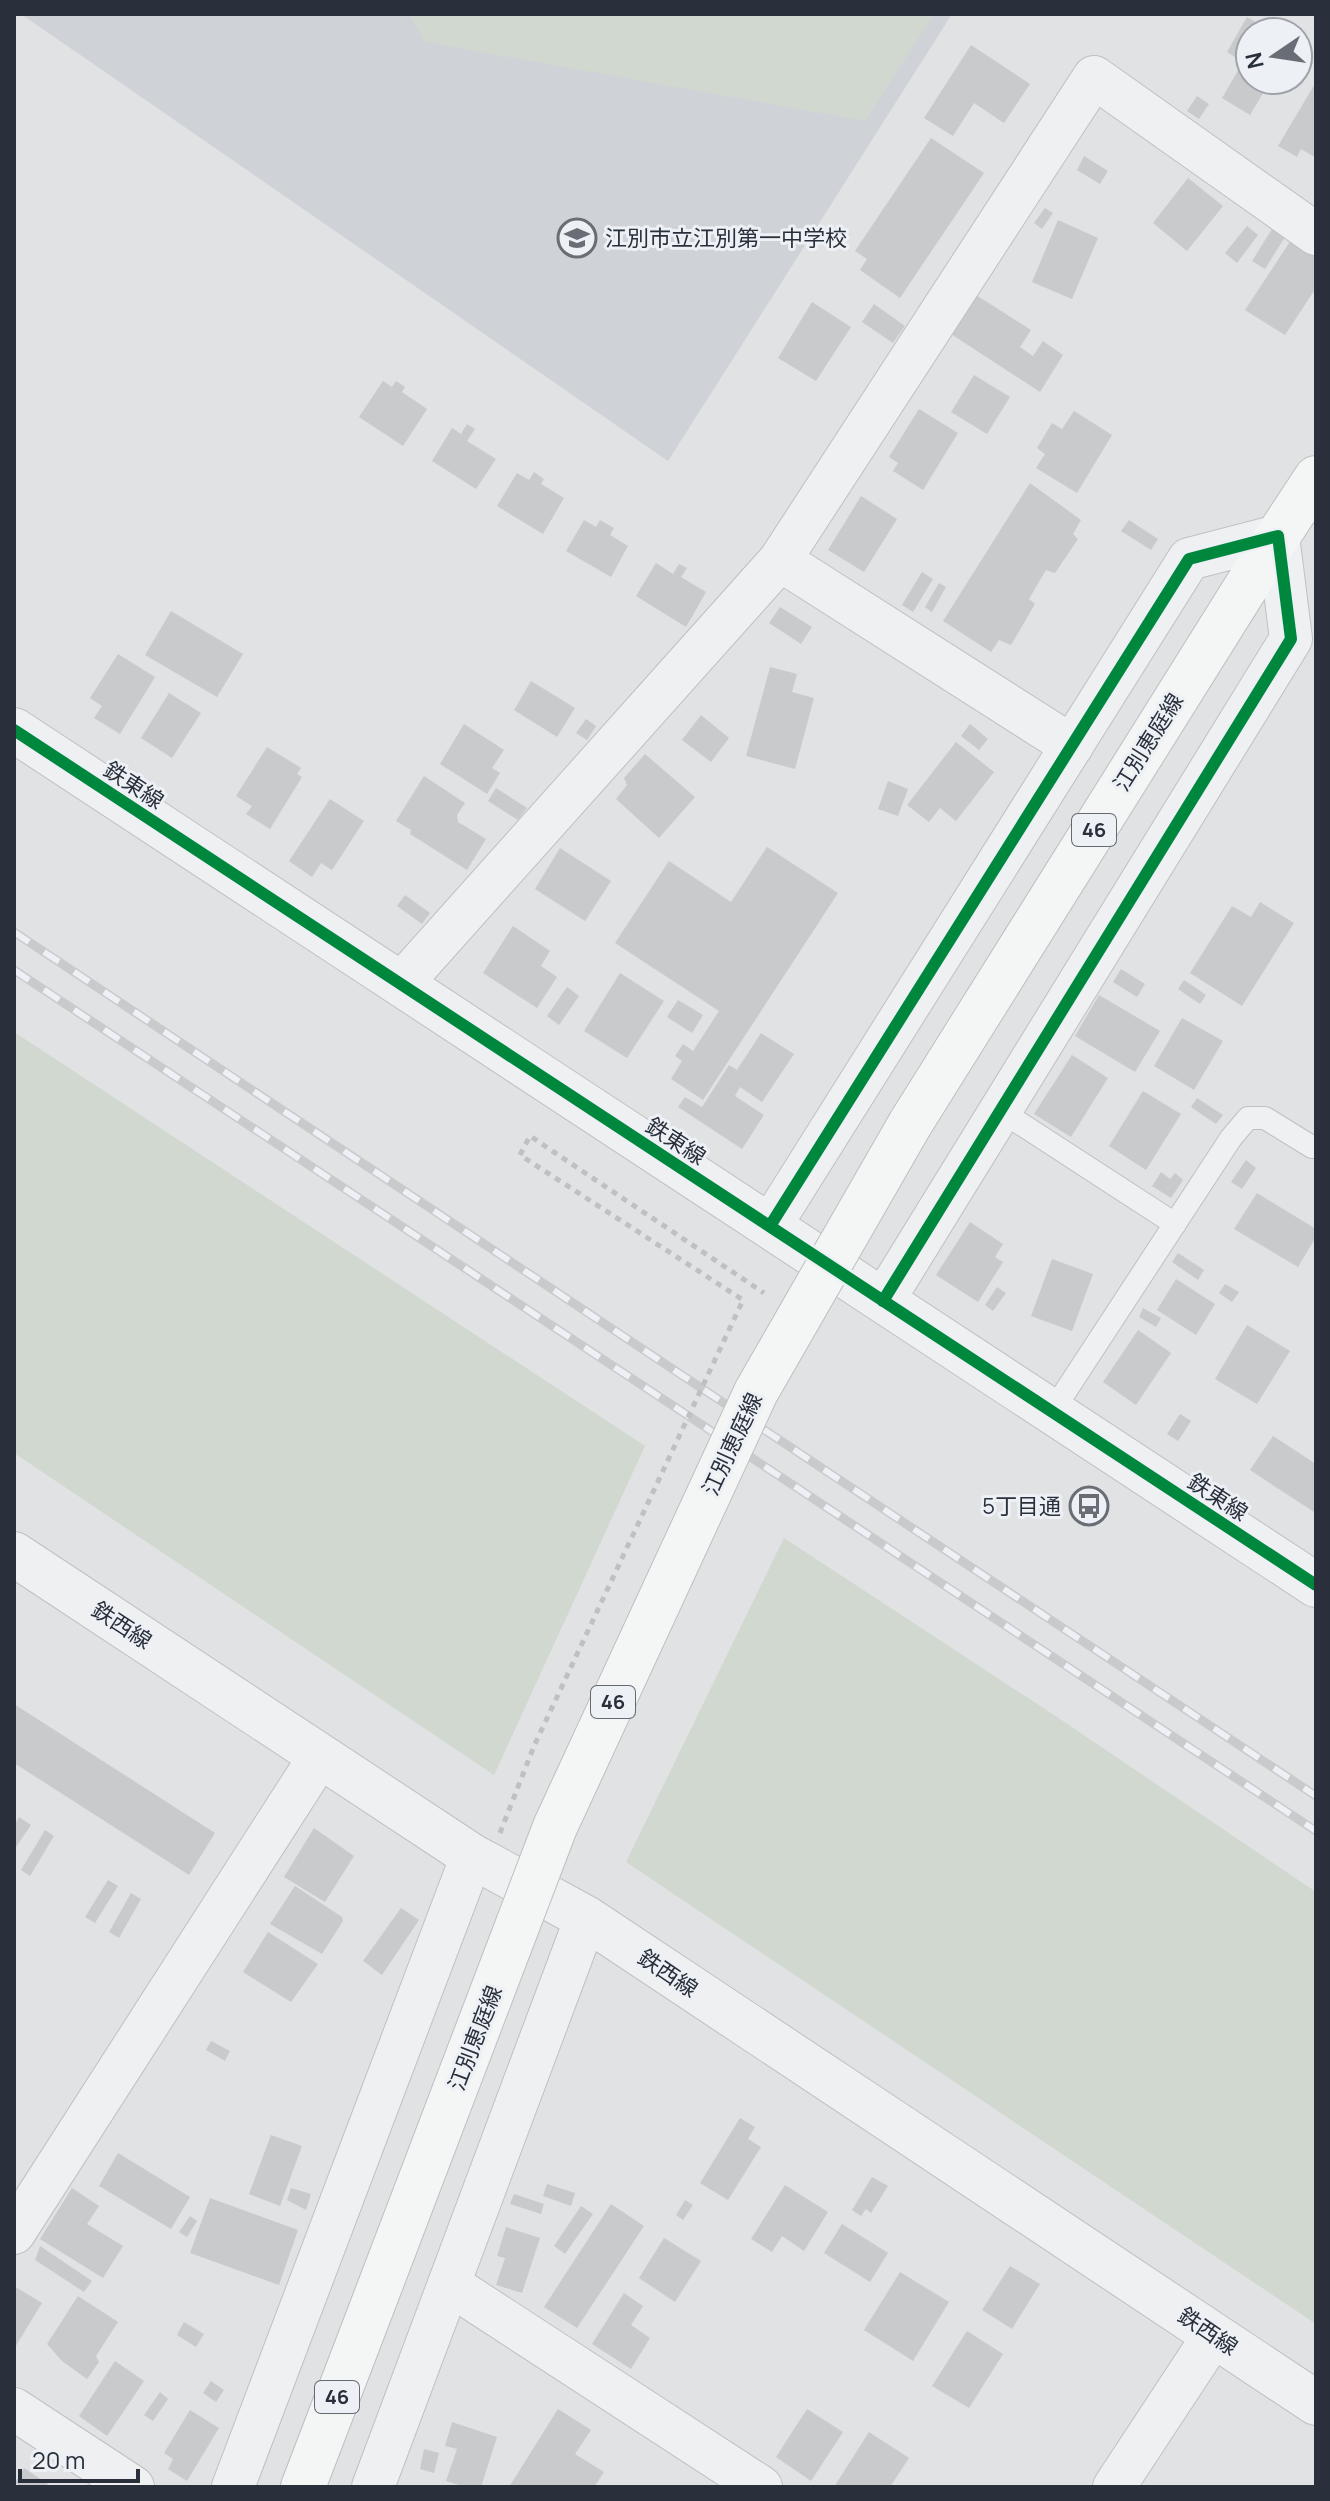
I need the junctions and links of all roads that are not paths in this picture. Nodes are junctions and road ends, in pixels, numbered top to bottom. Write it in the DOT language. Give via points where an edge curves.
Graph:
graph roads {
  1 [pos="1316,234"];
  2 [pos="1316,478"];
  3 [pos="1278,536"];
  4 [pos="780,560"];
  5 [pos="14,730"];
  6 [pos="1072,746"];
  7 [pos="401,984"];
  8 [pos="1001,1111"];
  9 [pos="1312,1147"];
  10 [pos="1175,1224"];
  11 [pos="770,1226"];
  12 [pos="883,1301"];
  13 [pos="1052,1412"];
  14 [pos="14,1554"];
  15 [pos="1316,1585"];
  16 [pos="320,1756"];
  17 [pos="486,1844"];
  18 [pos="586,1918"];
  19 [pos="14,2233"];
  20 [pos="449,2284"];
  21 [pos="1214,2335"];
  22 [pos="1316,2403"];
  23 [pos="14,2409"];
  24 [pos="133,2487"];
  25 [pos="233,2487"];
  26 [pos="303,2487"];
  27 [pos="373,2487"];
  28 [pos="761,2487"];
  29 [pos="1114,2487"];
  1 -- 4 [label="street" via="1094,77"];
  2 -- 3 [label="main road, 江別恵庭線 / 46"];
  3 -- 6 [label="street" via="1189,559"];
  3 -- 8 [label="street" via="1291,639"];
  3 -- 26 [label="main road, 江別恵庭線 / 46, bridge" via="910,1124 756,1392 555,1827"];
  4 -- 6 [label="street"];
  4 -- 7 [label="street"];
  5 -- 7 [label="street, 鉄東線"];
  6 -- 11 [label="street"];
  7 -- 11 [label="street, 鉄東線"];
  8 -- 10 [label="lane"];
  8 -- 12 [label="street"];
  9 -- 10 [label="lane" via="1265,1118 1248,1118"];
  10 -- 13 [label="lane"];
  11 -- 12 [label="street, 鉄東線"];
  12 -- 13 [label="street, 鉄東線"];
  13 -- 15 [label="street, 鉄東線"];
  14 -- 16 [label="street, 鉄西線"];
  16 -- 17 [label="street, 鉄西線"];
  16 -- 19 [label="street"];
  17 -- 18 [label="street, 鉄西線"];
  17 -- 25 [label="street"];
  18 -- 20 [label="street"];
  18 -- 21 [label="street, 鉄西線"];
  20 -- 27 [label="street"];
  20 -- 28 [label="street"];
  21 -- 22 [label="street, 鉄西線"];
  21 -- 29 [label="street"];
  23 -- 24 [label="street"];
}
